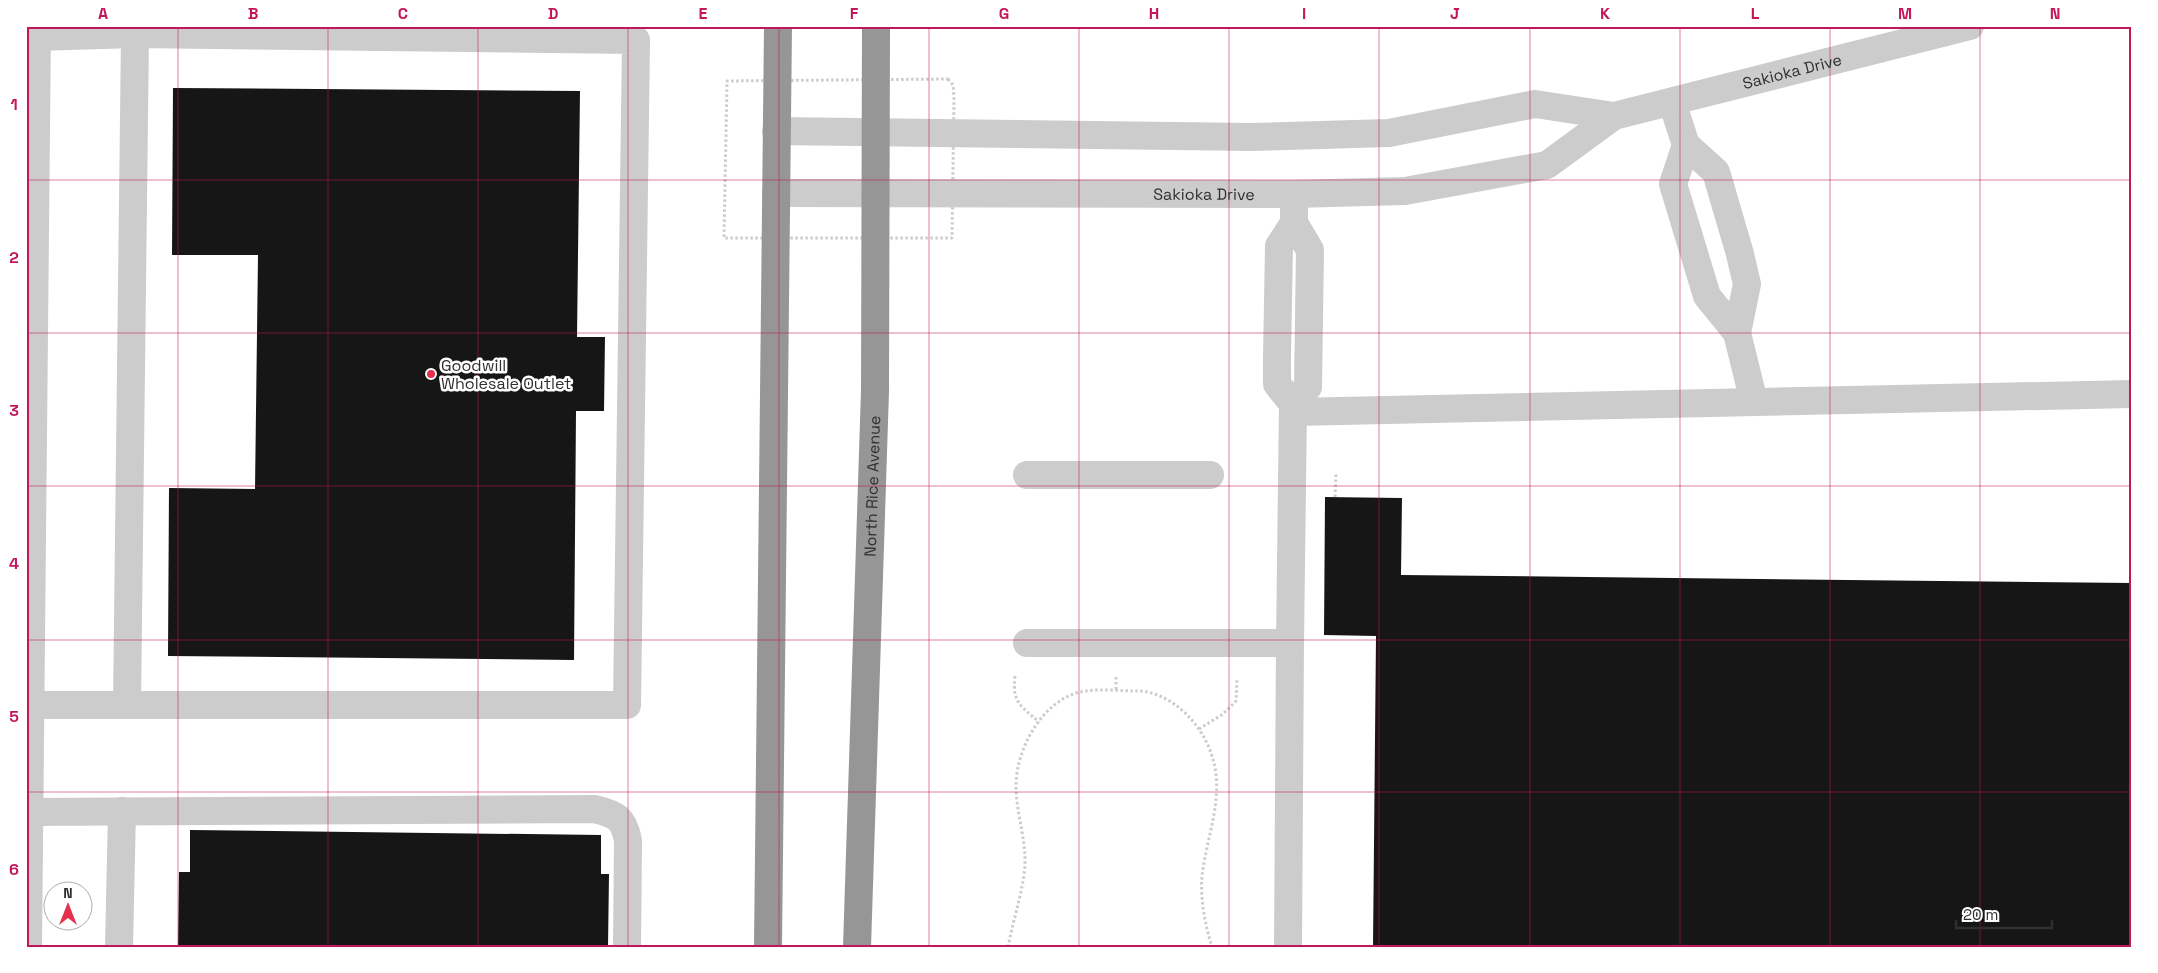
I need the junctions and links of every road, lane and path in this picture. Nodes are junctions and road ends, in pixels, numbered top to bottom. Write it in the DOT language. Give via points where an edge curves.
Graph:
graph roads {
  1 [pos="778,26"];
  2 [pos="876,26"];
  3 [pos="1970,26"];
  4 [pos="37,32"];
  5 [pos="135,34"];
  6 [pos="1672,102"];
  7 [pos="1614,116"];
  8 [pos="776,131"];
  9 [pos="876,132"];
  10 [pos="1686,144"];
  11 [pos="776,193"];
  12 [pos="876,194"];
  13 [pos="1294,194"];
  14 [pos="1737,333"];
  15 [pos="30,372"];
  16 [pos="2132,394"];
  17 [pos="1754,402"];
  18 [pos="1293,408"];
  19 [pos="1336,474"];
  20 [pos="1026,475"];
  21 [pos="1210,475"];
  22 [pos="1335,497"];
  23 [pos="29,617"];
  24 [pos="1026,643"];
  25 [pos="1290,643"];
  26 [pos="1015,676"];
  27 [pos="1116,677"];
  28 [pos="1237,679"];
  29 [pos="1116,691"];
  30 [pos="31,704"];
  31 [pos="127,704"];
  32 [pos="1038,722"];
  33 [pos="1199,729"];
  34 [pos="122,811"];
  35 [pos="28,812"];
  36 [pos="28,947"];
  37 [pos="119,947"];
  38 [pos="627,947"];
  39 [pos="768,947"];
  40 [pos="857,947"];
  41 [pos="1008,947"];
  42 [pos="1212,947"];
  43 [pos="1288,947"];
  1 -- 8 [label="highway"];
  2 -- 9 [label="highway, North Rice Avenue"];
  3 -- 6 [label="street, Sakioka Drive"];
  4 -- 5 [label="street"];
  4 -- 15 [label="street"];
  5 -- 31 [label="street"];
  5 -- 31 [label="street" via="636,40 627,704"];
  6 -- 7 [label="street, Sakioka Drive"];
  6 -- 10 [label="street"];
  7 -- 9 [label="street, Sakioka Drive" via="1534,104 1389,133 1252,137"];
  7 -- 13 [label="street, Sakioka Drive" via="1546,165 1405,191"];
  8 -- 9 [label="street, Sakioka Drive"];
  8 -- 11 [label="highway"];
  9 -- 12 [label="highway, North Rice Avenue"];
  10 -- 14 [label="street" via="1673,184 1707,296"];
  10 -- 14 [label="street" via="1716,172 1740,254 1747,284"];
  11 -- 12 [label="street, Sakioka Drive"];
  11 -- 39 [label="highway"];
  12 -- 13 [label="street, Sakioka Drive"];
  12 -- 40 [label="highway, North Rice Avenue" via="875,390"];
  13 -- 18 [label="street" via="1294,223 1310,250 1308,387"];
  14 -- 17 [label="street"];
  15 -- 23 [label="street"];
  16 -- 17 [label="street"];
  17 -- 18 [label="street"];
  18 -- 25 [label="street"];
  19 -- 22 [label="path"];
  20 -- 21 [label="street"];
  23 -- 30 [label="street"];
  24 -- 25 [label="street"];
  25 -- 43 [label="street"];
  26 -- 32 [label="path" via="1014,697"];
  27 -- 29 [label="path"];
  28 -- 33 [label="path" via="1236,701 1223,714"];
  29 -- 32 [label="path" via="1071,695"];
  29 -- 33 [label="path" via="1157,694 1177,707"];
  30 -- 31 [label="street"];
  30 -- 35 [label="street"];
  32 -- 41 [label="path" via="1018,764 1016,791 1025,865"];
  33 -- 42 [label="path" via="1212,754 1218,785 1202,878 1205,918"];
  34 -- 35 [label="street"];
  34 -- 37 [label="street"];
  34 -- 38 [label="street" via="594,809 613,814 625,827 628,841"];
  35 -- 36 [label="street"];
}
